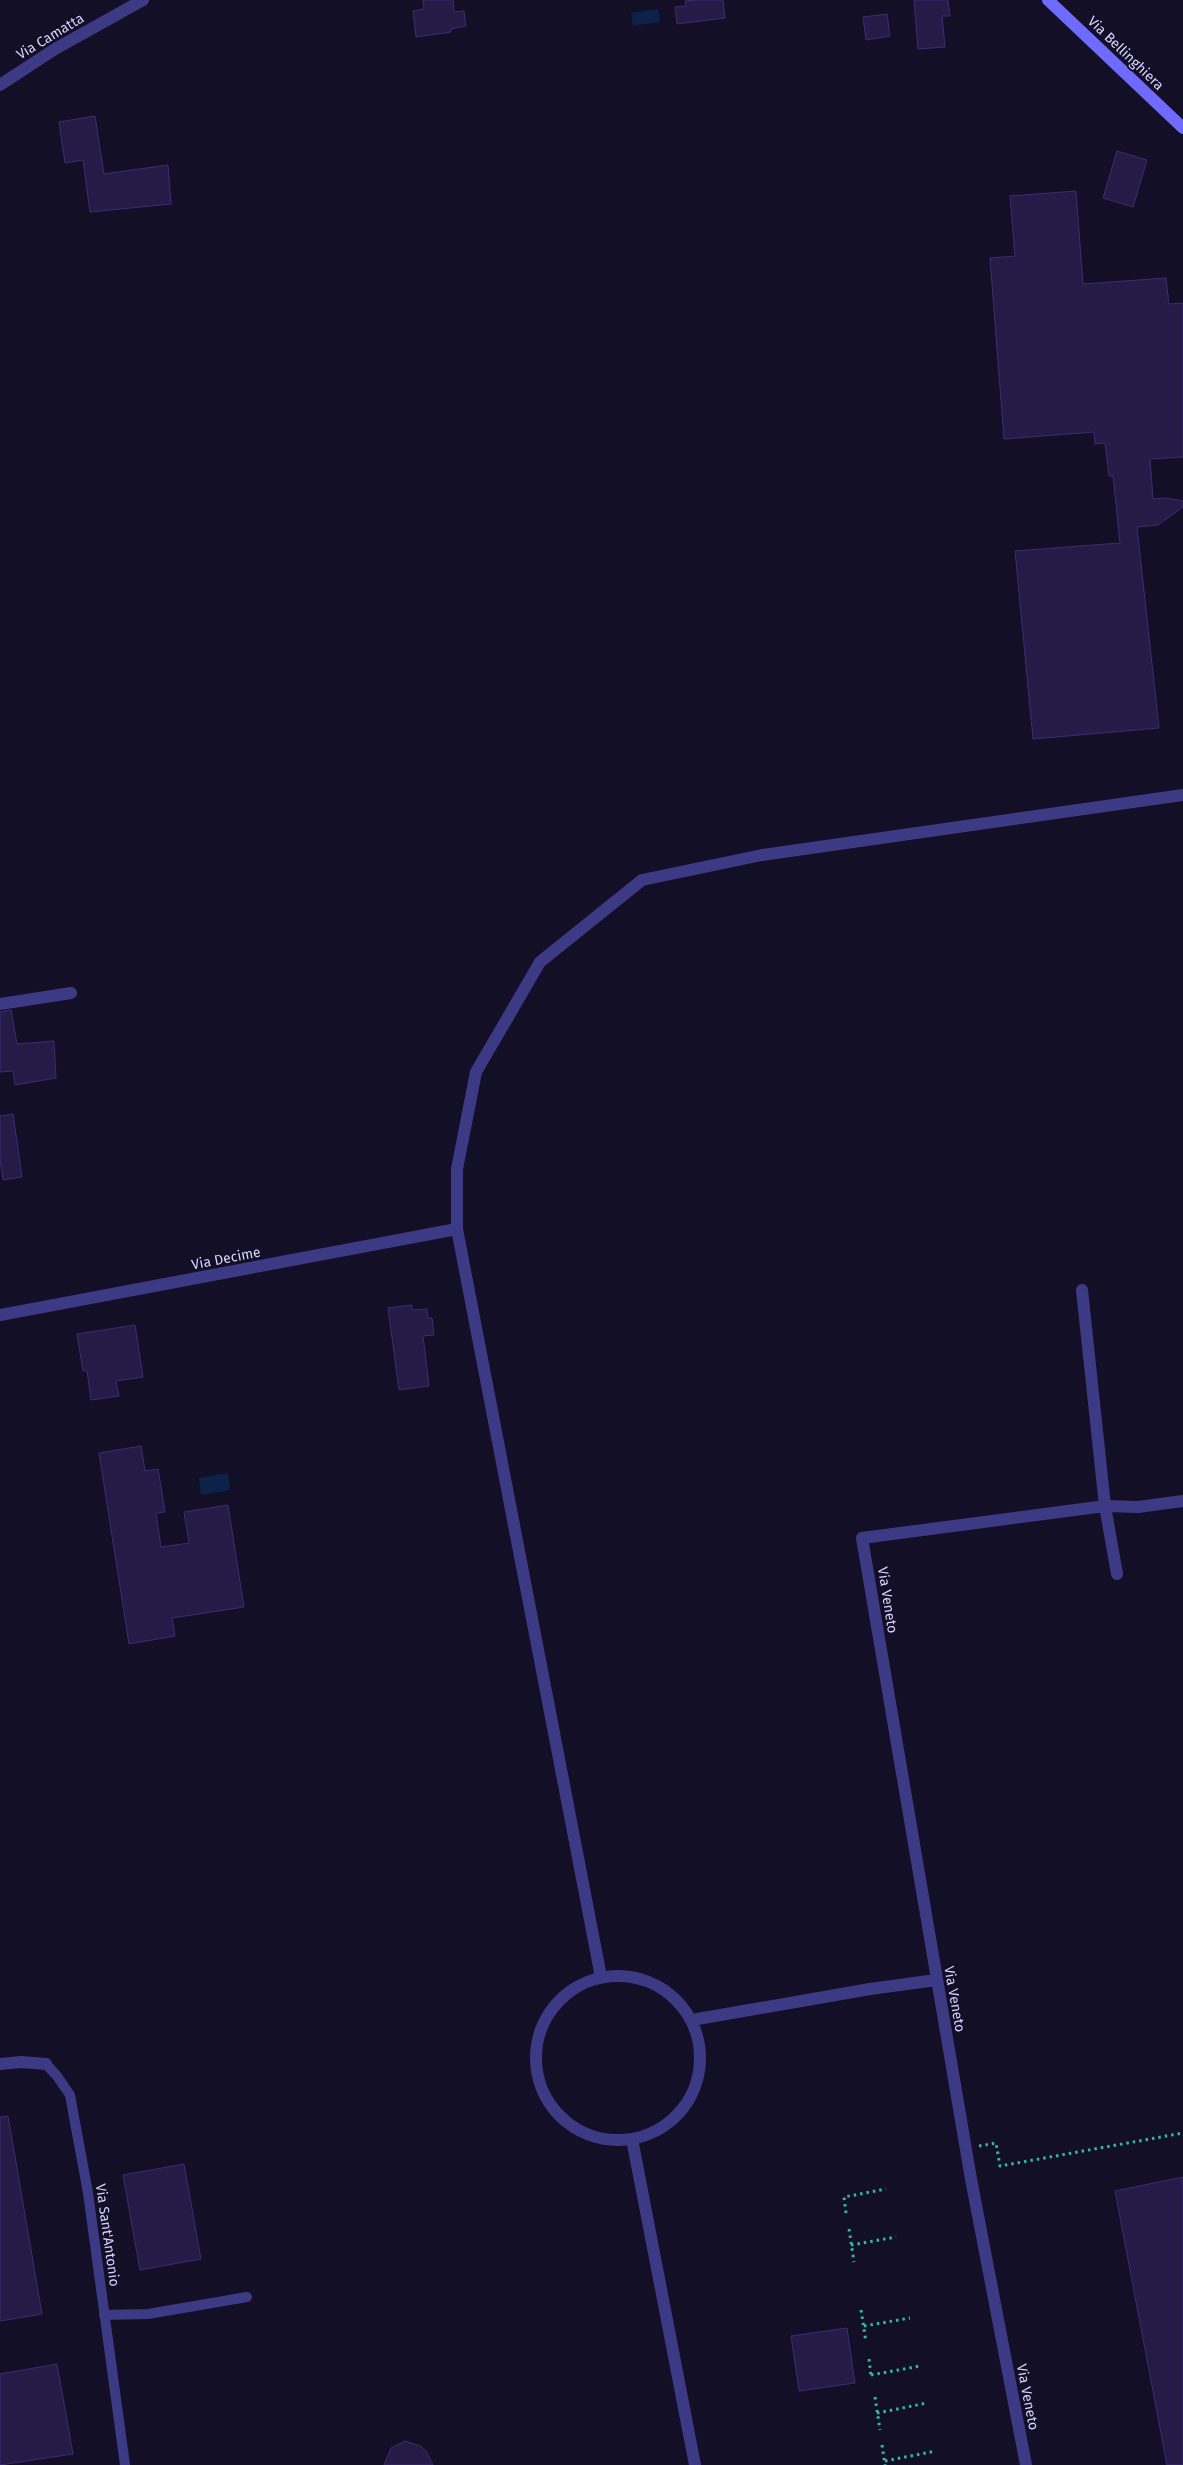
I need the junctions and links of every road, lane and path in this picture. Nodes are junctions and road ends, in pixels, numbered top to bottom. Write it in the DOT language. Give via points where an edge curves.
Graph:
graph roads {
  1 [pos="144,0"];
  2 [pos="1048,0"];
  3 [pos="0,85"];
  4 [pos="1183,128"];
  5 [pos="1183,795"];
  6 [pos="71,993"];
  7 [pos="0,1004"];
  8 [pos="458,1229"];
  9 [pos="1082,1290"];
  10 [pos="0,1315"];
  11 [pos="1183,1501"];
  12 [pos="1106,1506"];
  13 [pos="1118,1574"];
  14 [pos="601,1977"];
  15 [pos="936,1980"];
  16 [pos="692,2020"];
  17 [pos="0,2064"];
  18 [pos="46,2064"];
  19 [pos="1183,2133"];
  20 [pos="632,2139"];
  21 [pos="965,2148"];
  22 [pos="886,2189"];
  23 [pos="846,2213"];
  24 [pos="849,2229"];
  25 [pos="896,2237"];
  26 [pos="851,2245"];
  27 [pos="854,2262"];
  28 [pos="247,2297"];
  29 [pos="861,2310"];
  30 [pos="104,2315"];
  31 [pos="910,2318"];
  32 [pos="864,2326"];
  33 [pos="866,2342"];
  34 [pos="869,2359"];
  35 [pos="920,2366"];
  36 [pos="875,2397"];
  37 [pos="927,2403"];
  38 [pos="877,2413"];
  39 [pos="880,2430"];
  40 [pos="882,2445"];
  41 [pos="936,2451"];
  42 [pos="885,2463"];
  43 [pos="125,2465"];
  44 [pos="695,2465"];
  45 [pos="1026,2465"];
  1 -- 3 [label="street, Via Camatta" via="55,49"];
  2 -- 4 [label="main road, Via Bellinghiera"];
  5 -- 8 [label="street" via="762,855 642,880 540,962 476,1072 457,1170"];
  6 -- 7 [label="street"];
  8 -- 10 [label="street, Via Decime"];
  8 -- 14 [label="street"];
  9 -- 12 [label="street"];
  11 -- 12 [label="street"];
  12 -- 13 [label="street"];
  12 -- 15 [label="street, Via Veneto" via="862,1538"];
  14 -- 16 [label="street" via="628,1975 654,1983 676,1998"];
  14 -- 20 [label="street" via="575,1986 554,2004 540,2028 535,2054 538,2079 547,2101 558,2114 584,2133 607,2140"];
  15 -- 16 [label="street"];
  15 -- 21 [label="street, Via Veneto"];
  16 -- 20 [label="street" via="700,2045 700,2071 692,2095 677,2116 656,2131"];
  17 -- 18 [label="street, Via Sant'Antonio"];
  18 -- 30 [label="lane, Via Sant'Antonio" via="70,2095 88,2193"];
  19 -- 21 [label="path" via="1000,2166 996,2143"];
  20 -- 44 [label="street"];
  21 -- 45 [label="street, Via Veneto"];
  22 -- 23 [label="path" via="844,2197"];
  24 -- 26 [label="path"];
  25 -- 26 [label="path"];
  26 -- 27 [label="path"];
  28 -- 30 [label="lane" via="148,2314"];
  29 -- 32 [label="path"];
  30 -- 43 [label="lane, Via Sant'Antonio"];
  31 -- 32 [label="path"];
  32 -- 33 [label="path"];
  34 -- 35 [label="path" via="871,2376"];
  36 -- 38 [label="path"];
  37 -- 38 [label="path"];
  38 -- 39 [label="path"];
  40 -- 42 [label="path"];
  41 -- 42 [label="path"];
}
